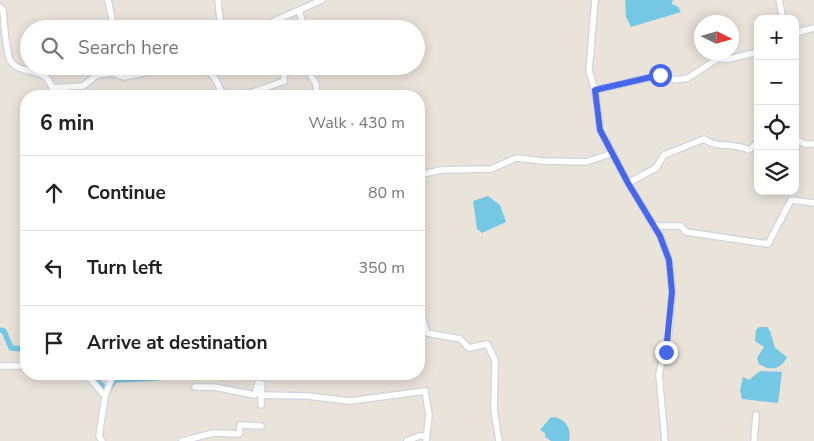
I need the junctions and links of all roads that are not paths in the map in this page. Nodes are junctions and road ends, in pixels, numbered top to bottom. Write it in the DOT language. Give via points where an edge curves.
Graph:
graph roads {
  1 [pos="108,0"];
  2 [pos="218,0"];
  3 [pos="322,0"];
  4 [pos="596,0"];
  5 [pos="779,0"];
  6 [pos="0,4"];
  7 [pos="299,10"];
  8 [pos="782,15"];
  9 [pos="112,20"];
  10 [pos="220,20"];
  11 [pos="276,20"];
  12 [pos="303,20"];
  13 [pos="814,28"];
  14 [pos="799,32"];
  15 [pos="754,53"];
  16 [pos="20,68"];
  17 [pos="44,75"];
  18 [pos="97,75"];
  19 [pos="116,75"];
  20 [pos="133,75"];
  21 [pos="212,75"];
  22 [pos="284,75"];
  23 [pos="310,75"];
  24 [pos="53,88"];
  25 [pos="221,90"];
  26 [pos="260,90"];
  27 [pos="316,90"];
  28 [pos="595,90"];
  29 [pos="799,141"];
  30 [pos="814,144"];
  31 [pos="754,146"];
  32 [pos="612,154"];
  33 [pos="425,174"];
  34 [pos="628,183"];
  35 [pos="814,203"];
  36 [pos="653,226"];
  37 [pos="425,327"];
  38 [pos="0,366"];
  39 [pos="20,366"];
  40 [pos="91,380"];
  41 [pos="111,380"];
  42 [pos="195,387"];
  43 [pos="261,394"];
  44 [pos="105,396"];
  45 [pos="261,405"];
  46 [pos="756,415"];
  47 [pos="261,426"];
  48 [pos="100,439"];
  49 [pos="426,439"];
  50 [pos="94,441"];
  51 [pos="182,441"];
  52 [pos="407,441"];
  53 [pos="499,441"];
  54 [pos="665,441"];
  55 [pos="754,441"];
  1 -- 9 [label="street"];
  2 -- 10 [label="street"];
  3 -- 7 [label="street"];
  4 -- 28 [label="street" via="589,71"];
  5 -- 8 [label="street"];
  6 -- 16 [label="street" via="10,60"];
  7 -- 11 [label="street"];
  7 -- 12 [label="street"];
  13 -- 14 [label="street"];
  15 -- 28 [label="street" via="717,59 688,78 675,80 660,75"];
  17 -- 24 [label="street"];
  18 -- 24 [label="street" via="83,86"];
  19 -- 20 [label="street"];
  21 -- 25 [label="street"];
  22 -- 26 [label="street" via="284,81"];
  23 -- 27 [label="street"];
  28 -- 32 [label="street" via="600,130"];
  29 -- 30 [label="street"];
  31 -- 34 [label="street" via="749,150 736,145 712,145 704,139 664,155 656,168"];
  32 -- 33 [label="street" via="586,162 516,158 491,169"];
  32 -- 34 [label="street"];
  34 -- 36 [label="street"];
  35 -- 36 [label="street" via="791,200 768,244 686,232 681,226"];
  36 -- 54 [label="street" via="669,260 672,292 669,332 658,374"];
  37 -- 53 [label="street" via="427,334 460,339 468,348 487,344 495,360 494,410"];
  38 -- 39 [label="street"];
  40 -- 44 [label="street"];
  41 -- 44 [label="street"];
  42 -- 43 [label="street" via="214,387 255,395 258,383 262,384"];
  43 -- 45 [label="street"];
  43 -- 49 [label="street" via="350,401 425,391 429,416"];
  44 -- 48 [label="street"];
  46 -- 55 [label="street"];
  47 -- 51 [label="street" via="240,425 239,434 214,433"];
  48 -- 50 [label="street"];
  49 -- 52 [label="street" via="419,436"];
}
